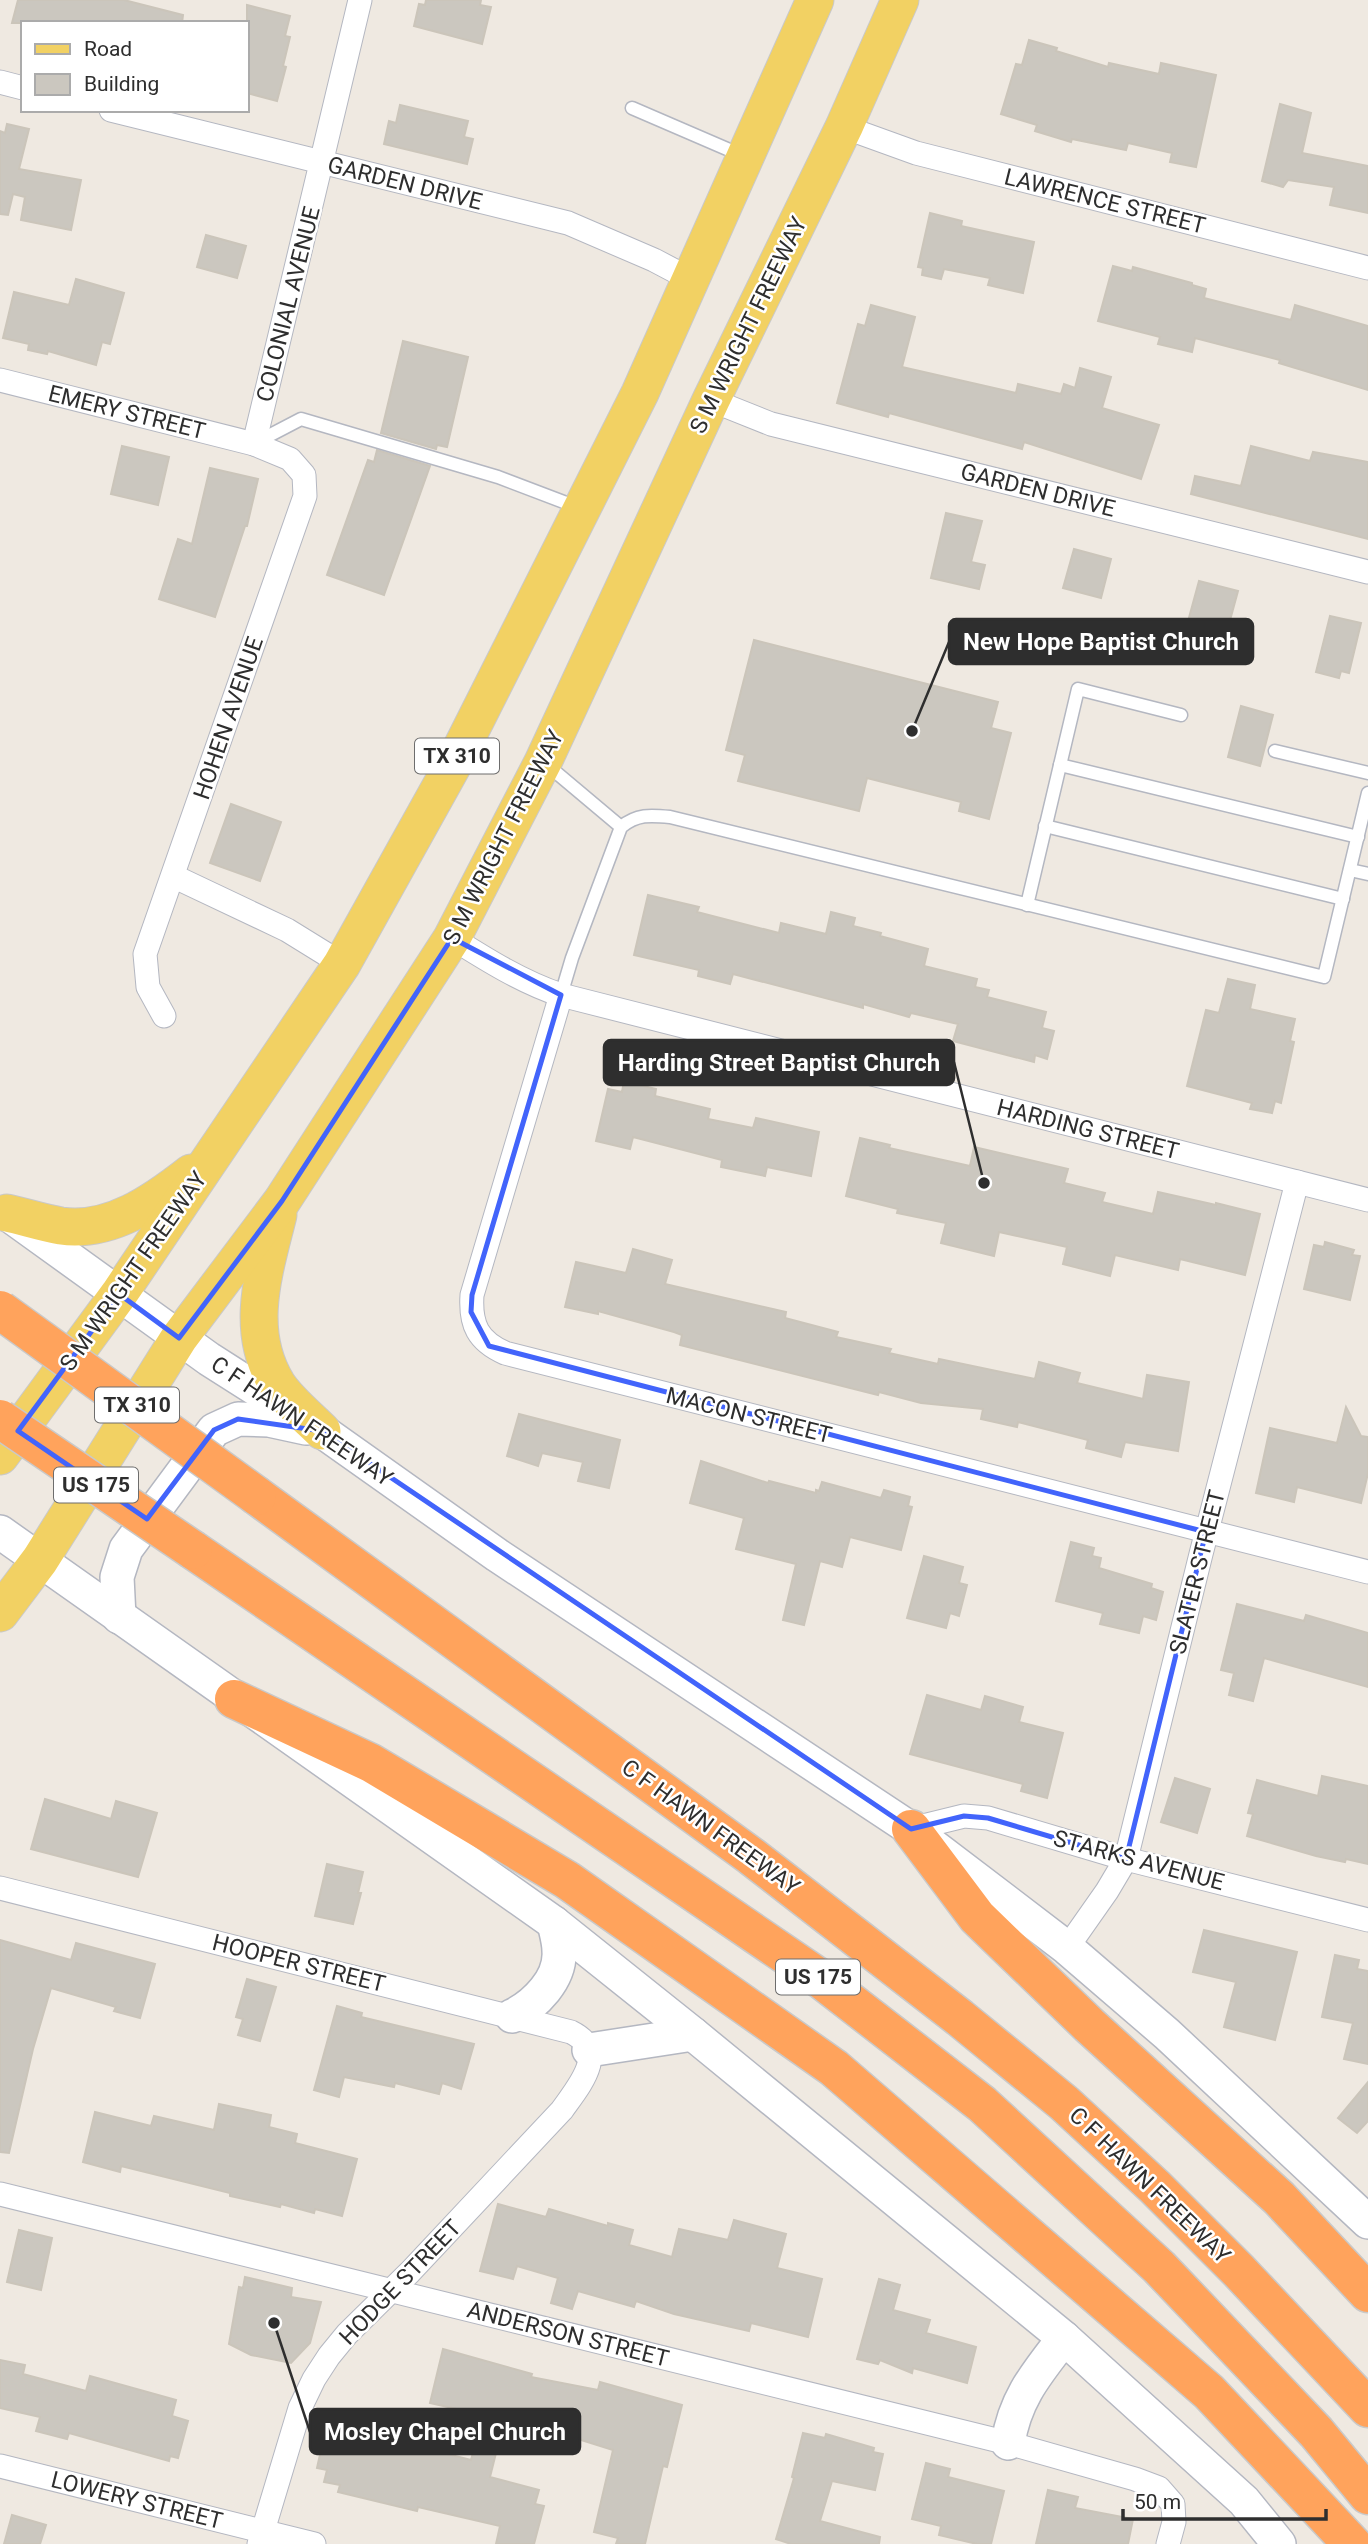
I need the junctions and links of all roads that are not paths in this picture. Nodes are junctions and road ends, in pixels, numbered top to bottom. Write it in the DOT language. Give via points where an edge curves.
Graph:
graph roads {
  1 [pos="360,0"];
  2 [pos="815,0"];
  3 [pos="900,0"];
  4 [pos="0,82"];
  5 [pos="21,87"];
  6 [pos="632,108"];
  7 [pos="119,112"];
  8 [pos="844,128"];
  9 [pos="745,157"];
  10 [pos="322,163"];
  11 [pos="1368,268"];
  12 [pos="690,279"];
  13 [pos="0,380"];
  14 [pos="711,400"];
  15 [pos="254,444"];
  16 [pos="581,509"];
  17 [pos="1368,572"];
  18 [pos="1181,715"];
  19 [pos="1276,751"];
  20 [pos="543,762"];
  21 [pos="1060,765"];
  22 [pos="1368,773"];
  23 [pos="1368,793"];
  24 [pos="621,827"];
  25 [pos="1045,827"];
  26 [pos="1358,837"];
  27 [pos="1350,870"];
  28 [pos="1368,874"];
  29 [pos="173,876"];
  30 [pos="1343,899"];
  31 [pos="1027,905"];
  32 [pos="452,938"];
  33 [pos="342,964"];
  34 [pos="561,995"];
  35 [pos="164,1016"];
  36 [pos="216,1153"];
  37 [pos="1297,1182"];
  38 [pos="1368,1200"];
  39 [pos="282,1201"];
  40 [pos="4,1211"];
  41 [pos="119,1294"];
  42 [pos="0,1310"];
  43 [pos="179,1338"];
  44 [pos="0,1419"];
  45 [pos="322,1432"];
  46 [pos="0,1456"];
  47 [pos="1206,1531"];
  48 [pos="0,1532"];
  49 [pos="40,1560"];
  50 [pos="1368,1572"];
  51 [pos="0,1613"];
  52 [pos="118,1617"];
  53 [pos="234,1699"];
  54 [pos="911,1829"];
  55 [pos="1126,1859"];
  56 [pos="0,1888"];
  57 [pos="1368,1920"];
  58 [pos="554,1923"];
  59 [pos="1067,1948"];
  60 [pos="512,2016"];
  61 [pos="693,2034"];
  62 [pos="587,2062"];
  63 [pos="0,2194"];
  64 [pos="1368,2222"];
  65 [pos="391,2290"];
  66 [pos="1368,2293"];
  67 [pos="1064,2338"];
  68 [pos="1368,2408"];
  69 [pos="1008,2443"];
  70 [pos="0,2466"];
  71 [pos="1368,2495"];
  72 [pos="261,2538"];
  73 [pos="314,2544"];
  74 [pos="1168,2544"];
  75 [pos="1279,2544"];
  76 [pos="1352,2544"];
  1 -- 10 [label="street, COLONIAL AVENUE"];
  2 -- 9 [label="main road, S M WRIGHT FREEWAY / TX 310"];
  3 -- 8 [label="main road, S M WRIGHT FREEWAY / TX 310"];
  4 -- 5 [label="street"];
  6 -- 9 [label="lane"];
  7 -- 10 [label="street, GARDEN DRIVE"];
  8 -- 11 [label="street, LAWRENCE STREET" via="916,153"];
  8 -- 14 [label="main road, S M WRIGHT FREEWAY / TX 310"];
  9 -- 12 [label="main road, S M WRIGHT FREEWAY / TX 310"];
  10 -- 12 [label="street, GARDEN DRIVE" via="568,223"];
  10 -- 15 [label="street, COLONIAL AVENUE"];
  12 -- 16 [label="main road, S M WRIGHT FREEWAY / TX 310" via="640,393"];
  13 -- 15 [label="street, EMERY STREET"];
  14 -- 17 [label="street, GARDEN DRIVE" via="771,424"];
  14 -- 20 [label="main road, S M WRIGHT FREEWAY / TX 310"];
  15 -- 16 [label="lane" via="301,419 498,477"];
  15 -- 29 [label="street, HOHEN AVENUE" via="290,459 304,475 305,496"];
  16 -- 33 [label="main road, S M WRIGHT FREEWAY / TX 310" via="455,761"];
  18 -- 21 [label="lane" via="1078,689"];
  19 -- 22 [label="lane"];
  20 -- 24 [label="lane"];
  20 -- 32 [label="main road, S M WRIGHT FREEWAY / TX 310"];
  21 -- 25 [label="lane"];
  21 -- 26 [label="lane"];
  23 -- 26 [label="lane"];
  24 -- 31 [label="lane" via="632,818 670,817"];
  24 -- 34 [label="lane"];
  25 -- 30 [label="lane"];
  25 -- 31 [label="lane"];
  26 -- 27 [label="lane"];
  27 -- 28 [label="lane"];
  27 -- 30 [label="lane"];
  29 -- 33 [label="street" via="276,925"];
  29 -- 35 [label="street, HOHEN AVENUE" via="145,954 148,988"];
  30 -- 31 [label="lane" via="1324,977"];
  32 -- 34 [label="street, HARDING STREET" via="503,969"];
  32 -- 39 [label="main road, S M WRIGHT FREEWAY / TX 310"];
  33 -- 36 [label="main road, S M WRIGHT FREEWAY / TX 310"];
  34 -- 37 [label="street, HARDING STREET"];
  34 -- 47 [label="street, MACON STREET" via="472,1295 471,1312 489,1346"];
  36 -- 40 [label="main road" via="156,1200 96,1225 63,1226"];
  36 -- 41 [label="main road, S M WRIGHT FREEWAY / TX 310"];
  37 -- 38 [label="street, HARDING STREET"];
  37 -- 47 [label="street, SLATER STREET"];
  39 -- 43 [label="main road, S M WRIGHT FREEWAY / TX 310"];
  39 -- 45 [label="main road" via="260,1290 258,1330 278,1385"];
  40 -- 41 [label="main road, C F HAWN FREEWAY"];
  41 -- 43 [label="main road, C F HAWN FREEWAY"];
  41 -- 46 [label="main road, S M WRIGHT FREEWAY / TX 310"];
  42 -- 68 [label="highway, C F HAWN FREEWAY / US 175, bridge" via="751,1856 939,2001 1033,2077 1164,2196"];
  43 -- 45 [label="main road, C F HAWN FREEWAY"];
  43 -- 49 [label="main road, S M WRIGHT FREEWAY / TX 310"];
  44 -- 71 [label="highway, US 175, bridge" via="818,1977 982,2104 1159,2267 1316,2432"];
  45 -- 52 [label="main road" via="269,1420 238,1419 214,1430 126,1549 117,1577"];
  45 -- 54 [label="main road, C F HAWN FREEWAY" via="497,1555"];
  47 -- 50 [label="street, MACON STREET"];
  47 -- 55 [label="street, SLATER STREET"];
  48 -- 49 [label="main road"];
  49 -- 51 [label="main road, S M WRIGHT FREEWAY / TX 310"];
  49 -- 52 [label="main road"];
  52 -- 53 [label="main road"];
  53 -- 58 [label="main road"];
  53 -- 76 [label="highway" via="371,1763 567,1880 834,2068 1209,2392"];
  54 -- 55 [label="street, STARKS AVENUE" via="964,1816 988,1818"];
  54 -- 59 [label="main road, C F HAWN FREEWAY"];
  54 -- 66 [label="highway" via="977,1917 1279,2198"];
  55 -- 57 [label="street, STARKS AVENUE"];
  55 -- 59 [label="street, SLATER STREET"];
  56 -- 60 [label="street, HOOPER STREET"];
  58 -- 60 [label="main road" via="559,1952 554,1974 536,2000"];
  58 -- 61 [label="main road"];
  59 -- 64 [label="main road, C F HAWN FREEWAY" via="1167,2034"];
  60 -- 62 [label="street, HOOPER STREET" via="582,2037"];
  61 -- 62 [label="main road" via="635,2043"];
  61 -- 67 [label="main road"];
  62 -- 65 [label="street, HODGE STREET" via="562,2110"];
  63 -- 65 [label="street, ANDERSON STREET"];
  65 -- 69 [label="street, ANDERSON STREET"];
  65 -- 72 [label="street, HODGE STREET" via="347,2334 314,2379 300,2408"];
  67 -- 69 [label="main road" via="1021,2397"];
  67 -- 75 [label="main road" via="1244,2501"];
  69 -- 74 [label="street, ANDERSON STREET" via="1159,2488 1173,2504"];
  70 -- 72 [label="street, LOWERY STREET"];
  72 -- 73 [label="street, LOWERY STREET"];
}
